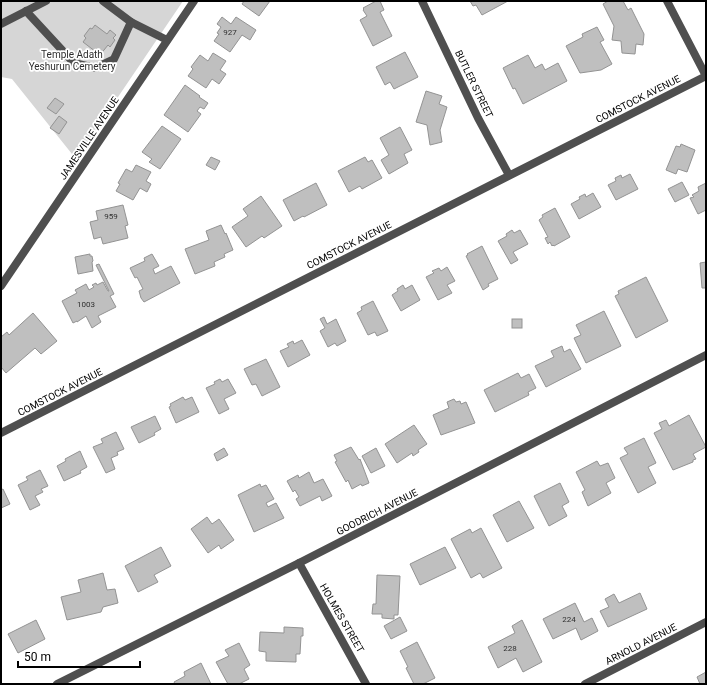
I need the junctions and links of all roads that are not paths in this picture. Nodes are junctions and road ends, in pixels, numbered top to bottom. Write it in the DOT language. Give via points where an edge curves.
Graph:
graph roads {
  1 [pos="46,1"];
  2 [pos="103,1"];
  3 [pos="194,1"];
  4 [pos="422,1"];
  5 [pos="666,1"];
  6 [pos="26,11"];
  7 [pos="131,22"];
  8 [pos="1,24"];
  9 [pos="168,40"];
  10 [pos="706,76"];
  11 [pos="509,175"];
  12 [pos="1,286"];
  13 [pos="706,355"];
  14 [pos="1,433"];
  15 [pos="299,563"];
  16 [pos="706,622"];
  17 [pos="57,684"];
  18 [pos="366,684"];
  19 [pos="585,684"];
  1 -- 6 [label="street"];
  2 -- 7 [label="street"];
  3 -- 9 [label="street, JAMESVILLE AVENUE"];
  4 -- 11 [label="street, BUTLER STREET" via="478,118"];
  5 -- 10 [label="street"];
  6 -- 7 [label="street" via="74,63 95,68 114,59"];
  6 -- 8 [label="street"];
  7 -- 9 [label="street"];
  9 -- 12 [label="street, JAMESVILLE AVENUE"];
  10 -- 11 [label="street, COMSTOCK AVENUE"];
  11 -- 14 [label="street, COMSTOCK AVENUE"];
  13 -- 15 [label="street, GOODRICH AVENUE"];
  15 -- 17 [label="street, GOODRICH AVENUE"];
  15 -- 18 [label="street, HOLMES STREET"];
  16 -- 19 [label="street, ARNOLD AVENUE"];
}
